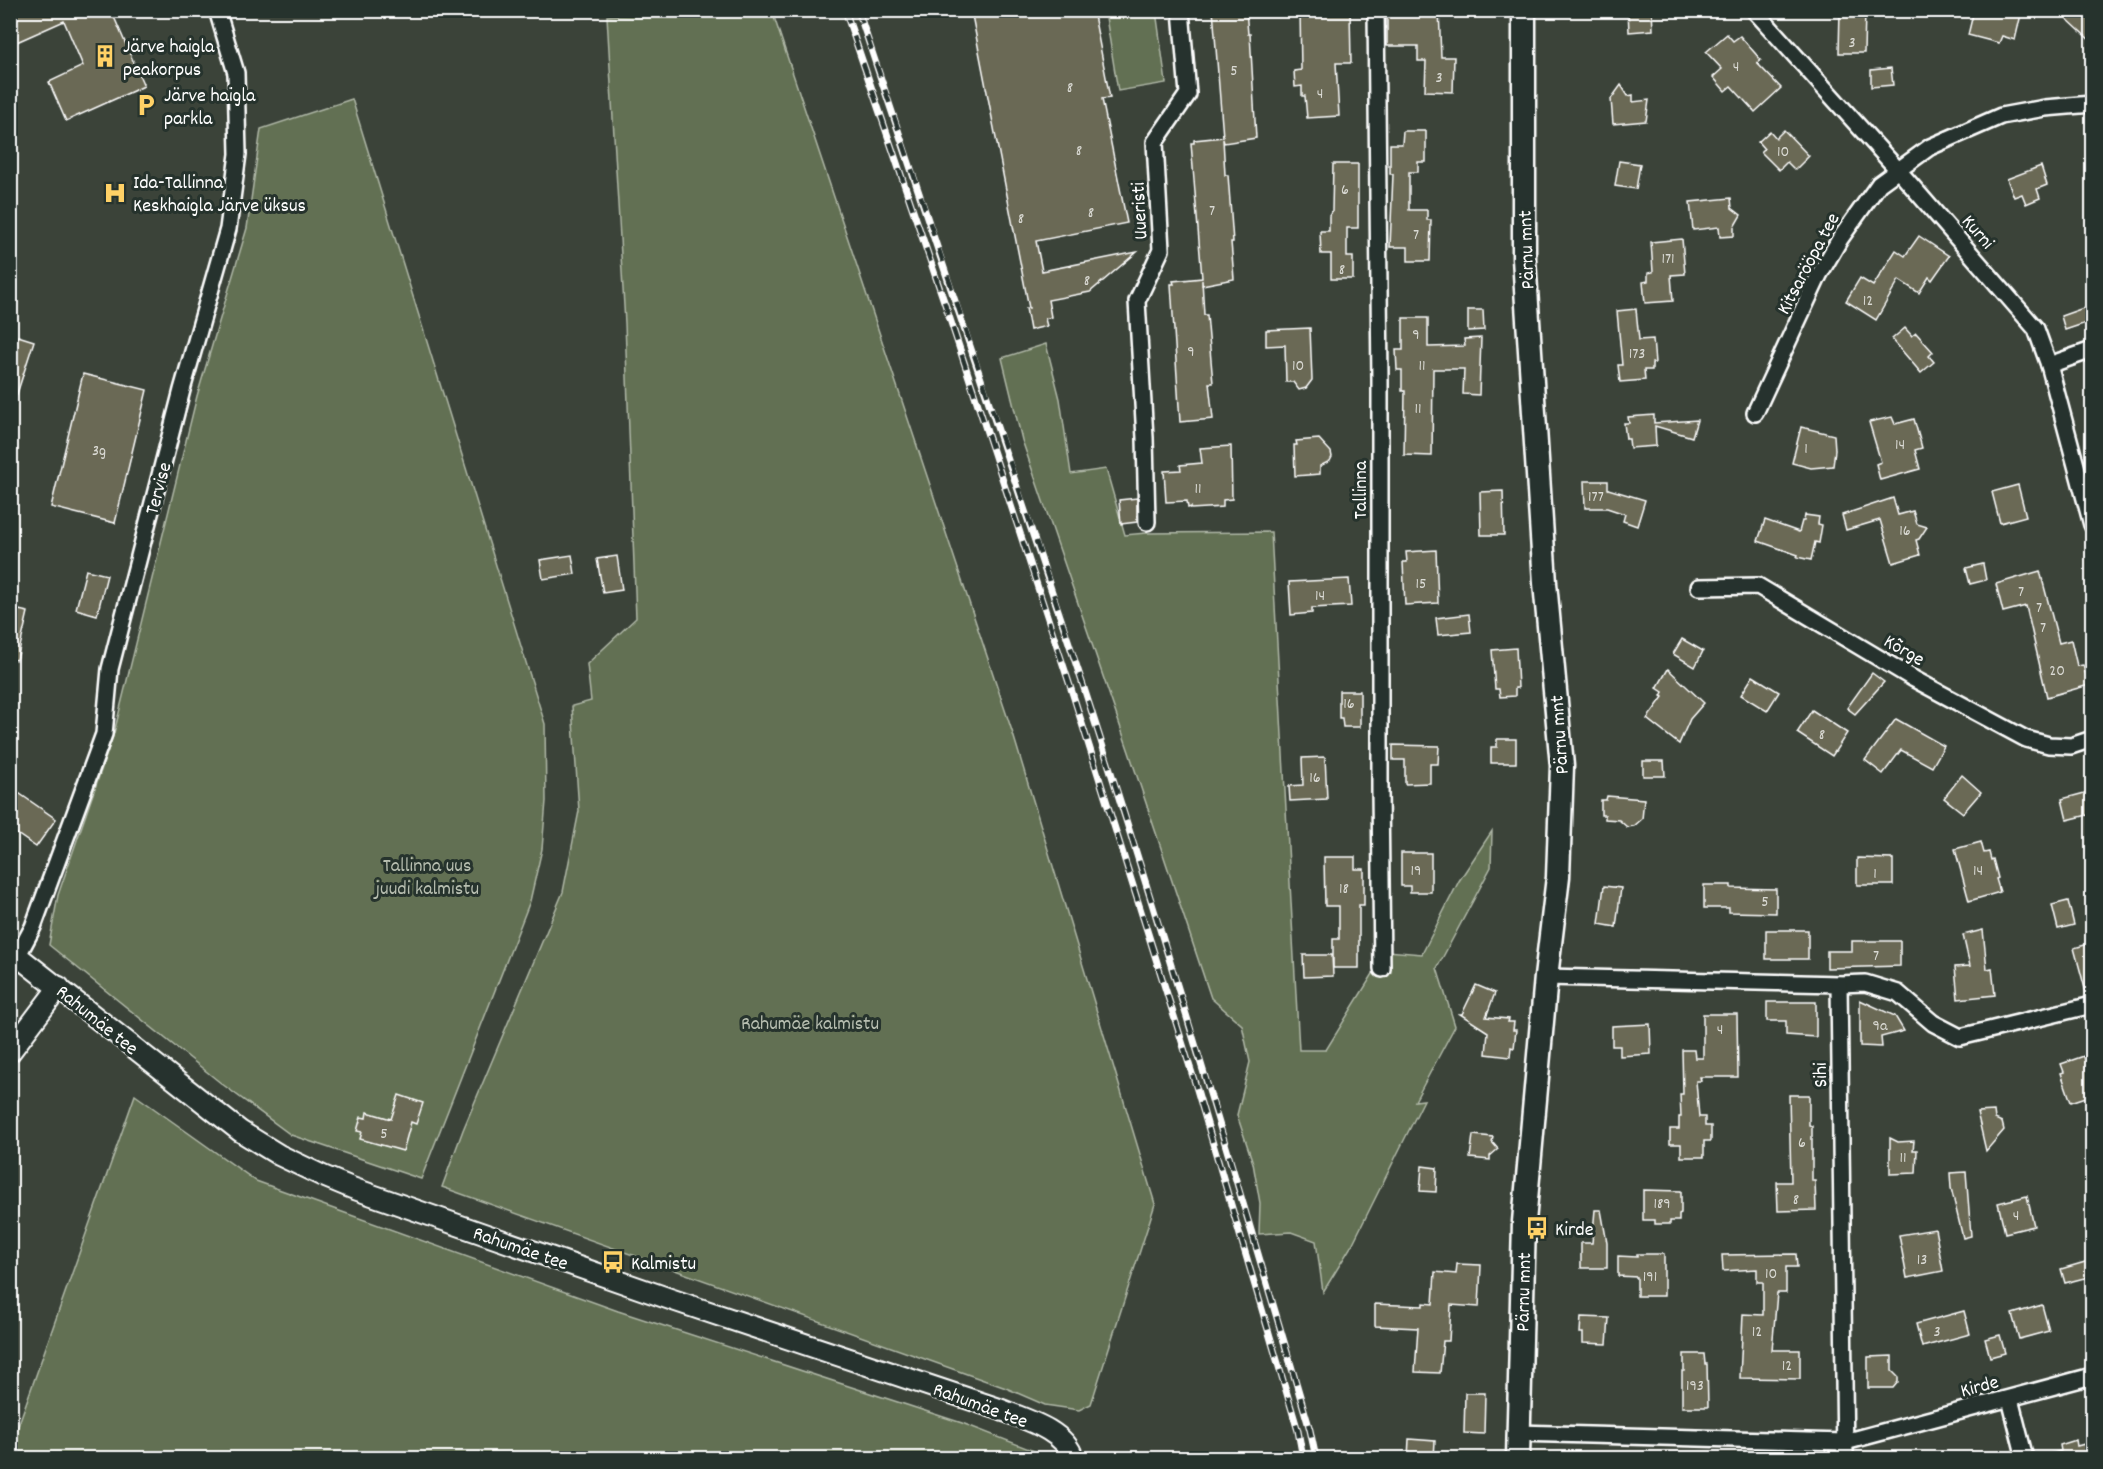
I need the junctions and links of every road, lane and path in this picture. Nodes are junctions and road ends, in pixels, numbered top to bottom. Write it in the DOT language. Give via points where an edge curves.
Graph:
graph roads {
  1 [pos="217,10"];
  2 [pos="1181,10"];
  3 [pos="1376,10"];
  4 [pos="1524,10"];
  5 [pos="1754,10"];
  6 [pos="2092,104"];
  7 [pos="1898,170"];
  8 [pos="2092,350"];
  9 [pos="2049,365"];
  10 [pos="1755,413"];
  11 [pos="1147,522"];
  12 [pos="2092,525"];
  13 [pos="1699,587"];
  14 [pos="2092,739"];
  15 [pos="14,953"];
  16 [pos="1382,969"];
  17 [pos="1546,977"];
  18 [pos="1839,984"];
  19 [pos="59,987"];
  20 [pos="2092,1005"];
  21 [pos="10,1052"];
  22 [pos="2092,1376"];
  23 [pos="2010,1399"];
  24 [pos="1518,1433"];
  25 [pos="1845,1442"];
  26 [pos="1073,1458"];
  27 [pos="1518,1458"];
  28 [pos="1845,1458"];
  29 [pos="2025,1458"];
  1 -- 15 [label="street, Tervise" via="236,73 238,154 228,229 110,669 104,735 33,927"];
  2 -- 11 [label="street, Uueristi" via="1188,94 1155,142 1161,250 1137,301"];
  3 -- 16 [label="street, Tallinna"];
  4 -- 17 [label="main road, Pärnu mnt" via="1524,258 1545,583 1562,766 1558,877"];
  5 -- 7 [label="street, Kurni"];
  6 -- 7 [label="street, Kitsarööpa tee" via="2001,116 1930,147"];
  7 -- 9 [label="street, Kurni" via="2036,328"];
  7 -- 10 [label="street, Kitsarööpa tee" via="1879,184 1840,239"];
  8 -- 9 [label="street"];
  9 -- 12 [label="street, Kurni"];
  13 -- 14 [label="street, Kõrge" via="1758,586 1914,679 2026,739 2071,746"];
  15 -- 19 [label="street, Rahumäe tee"];
  17 -- 18 [label="street"];
  17 -- 24 [label="main road, Pärnu mnt" via="1524,1222"];
  18 -- 20 [label="street" via="1865,983 1898,993 1933,1023 1960,1037"];
  18 -- 25 [label="street, Sihi"];
  19 -- 21 [label="street"];
  19 -- 26 [label="street, Rahumäe tee" via="240,1131 323,1176 670,1299 999,1409 1047,1429 1071,1450"];
  22 -- 23 [label="street, Kirde"];
  23 -- 25 [label="street, Kirde"];
  23 -- 29 [label="street"];
  24 -- 25 [label="street, Kirde"];
  24 -- 27 [label="main road, Pärnu mnt"];
  25 -- 28 [label="street, Sihi"];
}
